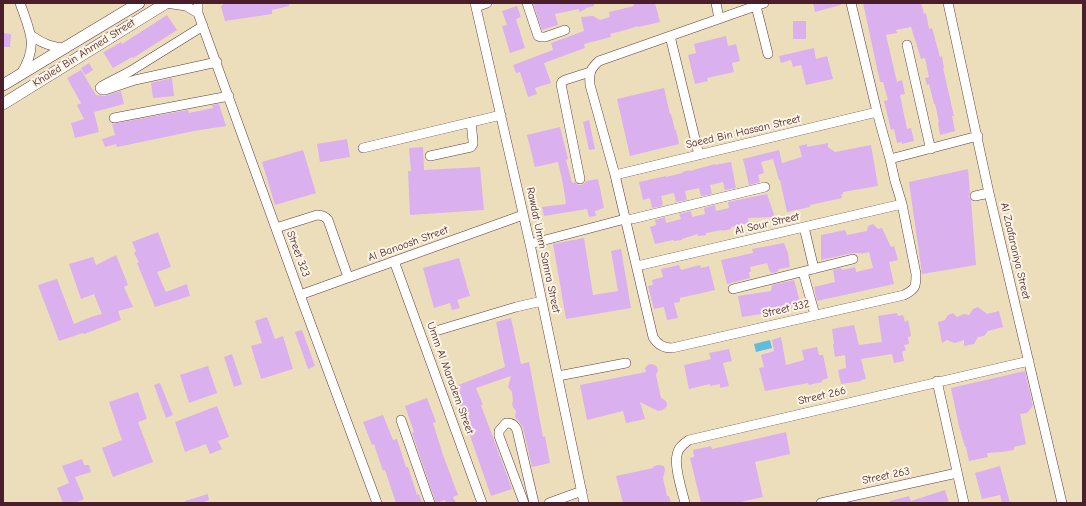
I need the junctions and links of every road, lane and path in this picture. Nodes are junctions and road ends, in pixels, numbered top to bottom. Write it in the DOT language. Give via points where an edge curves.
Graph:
graph roads {
  1 [pos="20,3"];
  2 [pos="139,3"];
  3 [pos="166,3"];
  4 [pos="198,3"];
  5 [pos="487,3"];
  6 [pos="527,3"];
  7 [pos="716,3"];
  8 [pos="851,3"];
  9 [pos="948,3"];
  10 [pos="760,4"];
  11 [pos="476,5"];
  12 [pos="198,13"];
  13 [pos="719,19"];
  14 [pos="203,26"];
  15 [pos="565,30"];
  16 [pos="32,36"];
  17 [pos="670,36"];
  18 [pos="907,45"];
  19 [pos="66,48"];
  20 [pos="768,54"];
  21 [pos="217,62"];
  22 [pos="590,72"];
  23 [pos="21,74"];
  24 [pos="3,85"];
  25 [pos="229,96"];
  26 [pos="3,104"];
  27 [pos="877,112"];
  28 [pos="501,115"];
  29 [pos="114,118"];
  30 [pos="471,122"];
  31 [pos="978,136"];
  32 [pos="363,148"];
  33 [pos="931,149"];
  34 [pos="699,155"];
  35 [pos="430,156"];
  36 [pos="890,159"];
  37 [pos="615,175"];
  38 [pos="580,179"];
  39 [pos="765,187"];
  40 [pos="989,193"];
  41 [pos="975,196"];
  42 [pos="902,204"];
  43 [pos="523,215"];
  44 [pos="625,219"];
  45 [pos="804,227"];
  46 [pos="276,228"];
  47 [pos="530,244"];
  48 [pos="853,259"];
  49 [pos="394,261"];
  50 [pos="637,266"];
  51 [pos="814,269"];
  52 [pos="803,272"];
  53 [pos="348,277"];
  54 [pos="733,289"];
  55 [pos="300,295"];
  56 [pos="542,301"];
  57 [pos="815,315"];
  58 [pos="439,330"];
  59 [pos="1029,360"];
  60 [pos="626,362"];
  61 [pos="558,376"];
  62 [pos="937,381"];
  63 [pos="401,420"];
  64 [pos="957,473"];
  65 [pos="582,491"];
  66 [pos="377,503"];
  67 [pos="430,503"];
  68 [pos="482,503"];
  69 [pos="524,503"];
  70 [pos="534,503"];
  71 [pos="549,503"];
  72 [pos="584,503"];
  73 [pos="685,503"];
  74 [pos="821,503"];
  75 [pos="964,503"];
  76 [pos="1062,503"];
  1 -- 16 [label="street"];
  2 -- 19 [label="main road, Khaled Bin Ahmed Street"];
  3 -- 12 [label="street" via="186,6"];
  3 -- 26 [label="main road, Khaled Bin Ahmed Street"];
  4 -- 12 [label="street, Street 323"];
  5 -- 11 [label="street"];
  6 -- 15 [label="street" via="538,36 545,37"];
  7 -- 13 [label="street"];
  8 -- 27 [label="street, Street 332"];
  9 -- 31 [label="street, Al Zaafaraniya Street"];
  10 -- 13 [label="street"];
  10 -- 20 [label="street"];
  11 -- 28 [label="street, Rawdat Umm Samra Street"];
  12 -- 14 [label="street, Street 323"];
  13 -- 17 [label="street"];
  14 -- 21 [label="street, Street 323"];
  14 -- 21 [label="street" via="100,88 105,90 135,80"];
  16 -- 19 [label="street" via="48,46"];
  16 -- 23 [label="street" via="30,56"];
  17 -- 22 [label="street" via="599,61"];
  17 -- 34 [label="street"];
  18 -- 33 [label="street"];
  19 -- 23 [label="main road, Khaled Bin Ahmed Street"];
  21 -- 25 [label="street, Street 323"];
  22 -- 37 [label="street, Street 332" via="590,85"];
  22 -- 38 [label="street" via="565,80 561,84"];
  23 -- 24 [label="main road, Khaled Bin Ahmed Street"];
  25 -- 29 [label="street"];
  25 -- 46 [label="street, Street 323"];
  27 -- 34 [label="street, Saeed Bin Hassan Street"];
  27 -- 36 [label="street, Street 332"];
  28 -- 30 [label="street"];
  28 -- 43 [label="street, Rawdat Umm Samra Street"];
  30 -- 32 [label="street"];
  30 -- 35 [label="street" via="474,141 471,146"];
  31 -- 33 [label="street"];
  31 -- 40 [label="street, Al Zaafaraniya Street"];
  33 -- 36 [label="street"];
  34 -- 37 [label="street, Saeed Bin Hassan Street"];
  36 -- 42 [label="street, Street 332"];
  37 -- 44 [label="street, Street 332"];
  39 -- 44 [label="street"];
  40 -- 41 [label="street"];
  40 -- 59 [label="street, Al Zaafaraniya Street"];
  42 -- 45 [label="street, Al Sour Street"];
  42 -- 57 [label="street, Street 332" via="916,274 916,284 912,291"];
  43 -- 47 [label="street, Rawdat Umm Samra Street"];
  43 -- 49 [label="street, Al Banoosh Street"];
  44 -- 47 [label="street"];
  44 -- 50 [label="street, Street 332"];
  45 -- 50 [label="street, Al Sour Street"];
  45 -- 51 [label="street"];
  46 -- 53 [label="street" via="317,215 325,217"];
  46 -- 55 [label="street, Street 323"];
  47 -- 56 [label="street, Rawdat Umm Samra Street"];
  48 -- 51 [label="street"];
  49 -- 53 [label="street, Al Banoosh Street"];
  49 -- 68 [label="street, Umm Al Maradem Street"];
  50 -- 57 [label="street, Street 332" via="653,337 659,345 666,348"];
  51 -- 52 [label="street"];
  52 -- 54 [label="street"];
  52 -- 57 [label="street"];
  53 -- 55 [label="street, Al Banoosh Street"];
  55 -- 66 [label="street, Street 323"];
  56 -- 58 [label="street"];
  56 -- 61 [label="street, Rawdat Umm Samra Street"];
  59 -- 62 [label="street, Street 266"];
  59 -- 76 [label="street, Al Zaafaraniya Street"];
  60 -- 61 [label="street"];
  61 -- 65 [label="street, Rawdat Umm Samra Street"];
  62 -- 64 [label="street"];
  62 -- 73 [label="street, Street 266" via="689,440 679,449 676,462"];
  63 -- 67 [label="street"];
  64 -- 74 [label="street, Street 263"];
  64 -- 75 [label="street"];
  65 -- 71 [label="street"];
  65 -- 72 [label="street, Rawdat Umm Samra Street"];
  69 -- 70 [label="street" via="499,436 499,431 506,423 512,423 517,430"];
}
